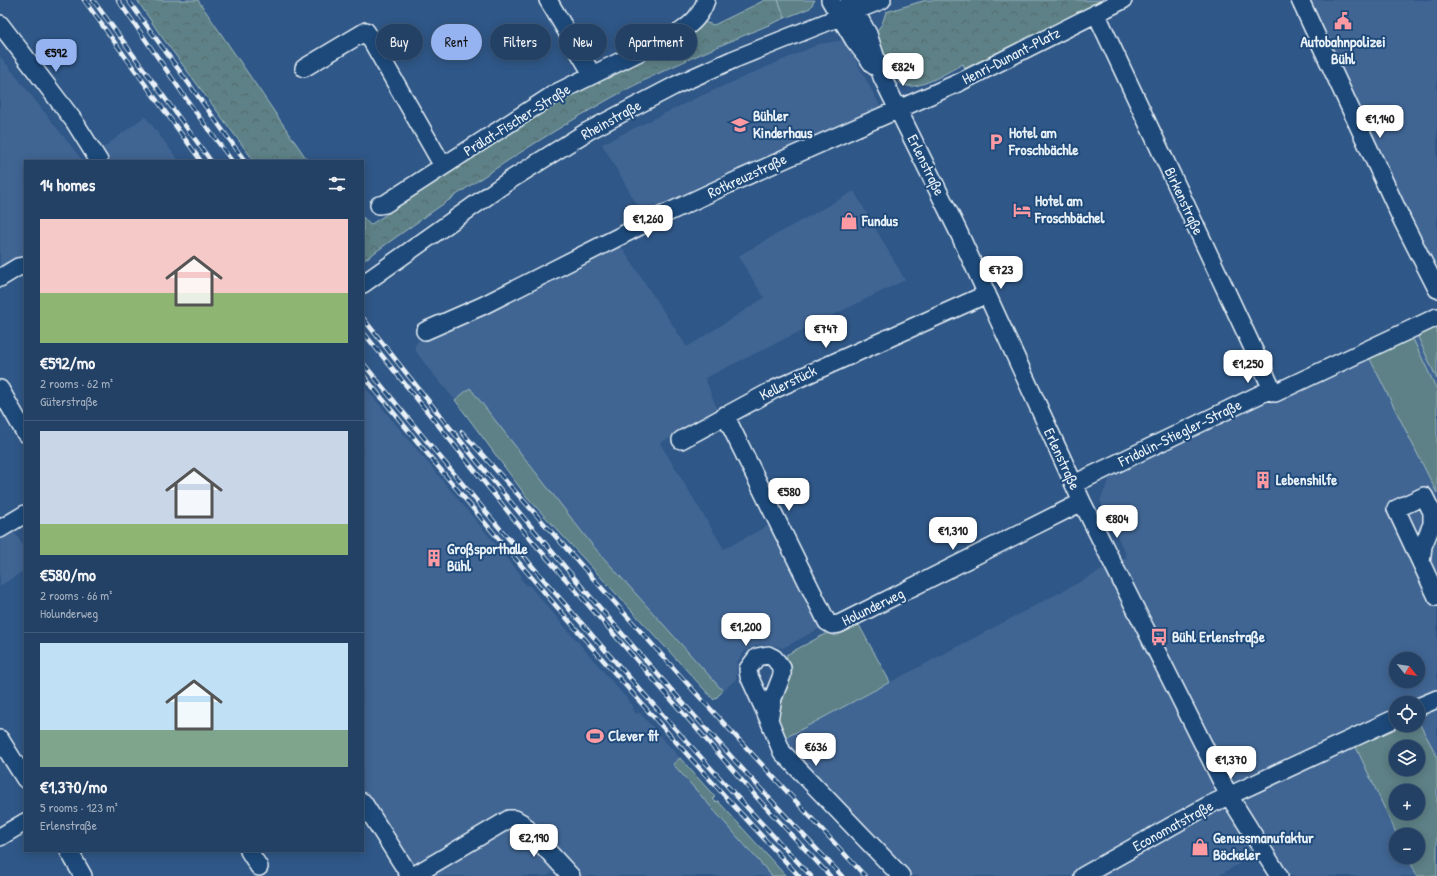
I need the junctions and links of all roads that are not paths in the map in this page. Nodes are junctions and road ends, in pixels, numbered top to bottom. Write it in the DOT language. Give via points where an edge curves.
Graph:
graph roads {
  1 [pos="548,0"];
  2 [pos="706,0"];
  3 [pos="830,0"];
  4 [pos="882,0"];
  5 [pos="1124,0"];
  6 [pos="1300,0"];
  7 [pos="853,5"];
  8 [pos="1096,13"];
  9 [pos="839,16"];
  10 [pos="0,24"];
  11 [pos="0,41"];
  12 [pos="304,68"];
  13 [pos="592,74"];
  14 [pos="882,77"];
  15 [pos="898,109"];
  16 [pos="85,140"];
  17 [pos="98,160"];
  18 [pos="443,166"];
  19 [pos="379,205"];
  20 [pos="24,266"];
  21 [pos="0,278"];
  22 [pos="364,283"];
  23 [pos="1437,289"];
  24 [pos="987,294"];
  25 [pos="1437,317"];
  26 [pos="424,331"];
  27 [pos="0,389"];
  28 [pos="1272,389"];
  29 [pos="725,416"];
  30 [pos="24,431"];
  31 [pos="681,440"];
  32 [pos="1074,484"];
  33 [pos="1082,502"];
  34 [pos="24,515"];
  35 [pos="0,529"];
  36 [pos="1421,563"];
  37 [pos="1437,597"];
  38 [pos="1437,699"];
  39 [pos="1425,705"];
  40 [pos="769,720"];
  41 [pos="1389,721"];
  42 [pos="0,739"];
  43 [pos="24,777"];
  44 [pos="1229,796"];
  45 [pos="364,804"];
  46 [pos="24,823"];
  47 [pos="0,837"];
  48 [pos="70,852"];
  49 [pos="250,852"];
  50 [pos="259,867"];
  51 [pos="83,876"];
  52 [pos="410,876"];
  53 [pos="413,876"];
  54 [pos="571,876"];
  55 [pos="901,876"];
  56 [pos="1083,876"];
  57 [pos="1279,876"];
  1 -- 13 [label="street"];
  2 -- 13 [label="street, Prälat-Fischer-Straße" via="693,24"];
  3 -- 9 [label="street, Erlenstraße"];
  4 -- 7 [label="street, Rheinstraße"];
  5 -- 8 [label="street, Henri-Dunant-Platz"];
  6 -- 23 [label="street" via="1403,222"];
  7 -- 9 [label="street, Rheinstraße"];
  7 -- 14 [label="street, Erlenstraße" via="868,34"];
  8 -- 15 [label="street, Henri-Dunant-Platz" via="958,83"];
  8 -- 28 [label="street, Birkenstraße"];
  9 -- 14 [label="street, Erlenstraße"];
  9 -- 22 [label="street, Rheinstraße" via="676,85 588,131 510,180"];
  10 -- 16 [label="street" via="74,121"];
  11 -- 16 [label="street" via="70,131"];
  12 -- 18 [label="street" via="366,31"];
  13 -- 18 [label="street, Prälat-Fischer-Straße" via="556,93"];
  14 -- 15 [label="street, Erlenstraße"];
  15 -- 24 [label="street, Erlenstraße"];
  15 -- 26 [label="street, Rotkreuzstraße" via="735,181 482,306"];
  16 -- 17 [label="street"];
  18 -- 19 [label="street, Prälat-Fischer-Straße" via="385,204"];
  20 -- 21 [label="street"];
  24 -- 29 [label="street, Kellerstück" via="775,389"];
  24 -- 32 [label="street, Erlenstraße"];
  25 -- 28 [label="street, Fridolin-Stiegler-Straße" via="1275,393"];
  27 -- 30 [label="street"];
  28 -- 32 [label="street, Fridolin-Stiegler-Straße"];
  29 -- 31 [label="street, Kellerstück"];
  29 -- 33 [label="street, Holunderweg" via="827,622 832,625 886,602"];
  32 -- 33 [label="street, Erlenstraße"];
  33 -- 44 [label="street, Erlenstraße"];
  34 -- 35 [label="street"];
  36 -- 37 [label="street"];
  38 -- 39 [label="street"];
  40 -- 55 [label="street" via="782,752"];
  41 -- 44 [label="street, Economatstraße"];
  42 -- 43 [label="street"];
  44 -- 56 [label="street, Economatstraße"];
  44 -- 57 [label="street, Erlenstraße"];
  45 -- 52 [label="street"];
  46 -- 47 [label="street"];
  48 -- 51 [label="street"];
  49 -- 50 [label="street"];
  53 -- 54 [label="street" via="509,819 515,819 522,824"];
}
